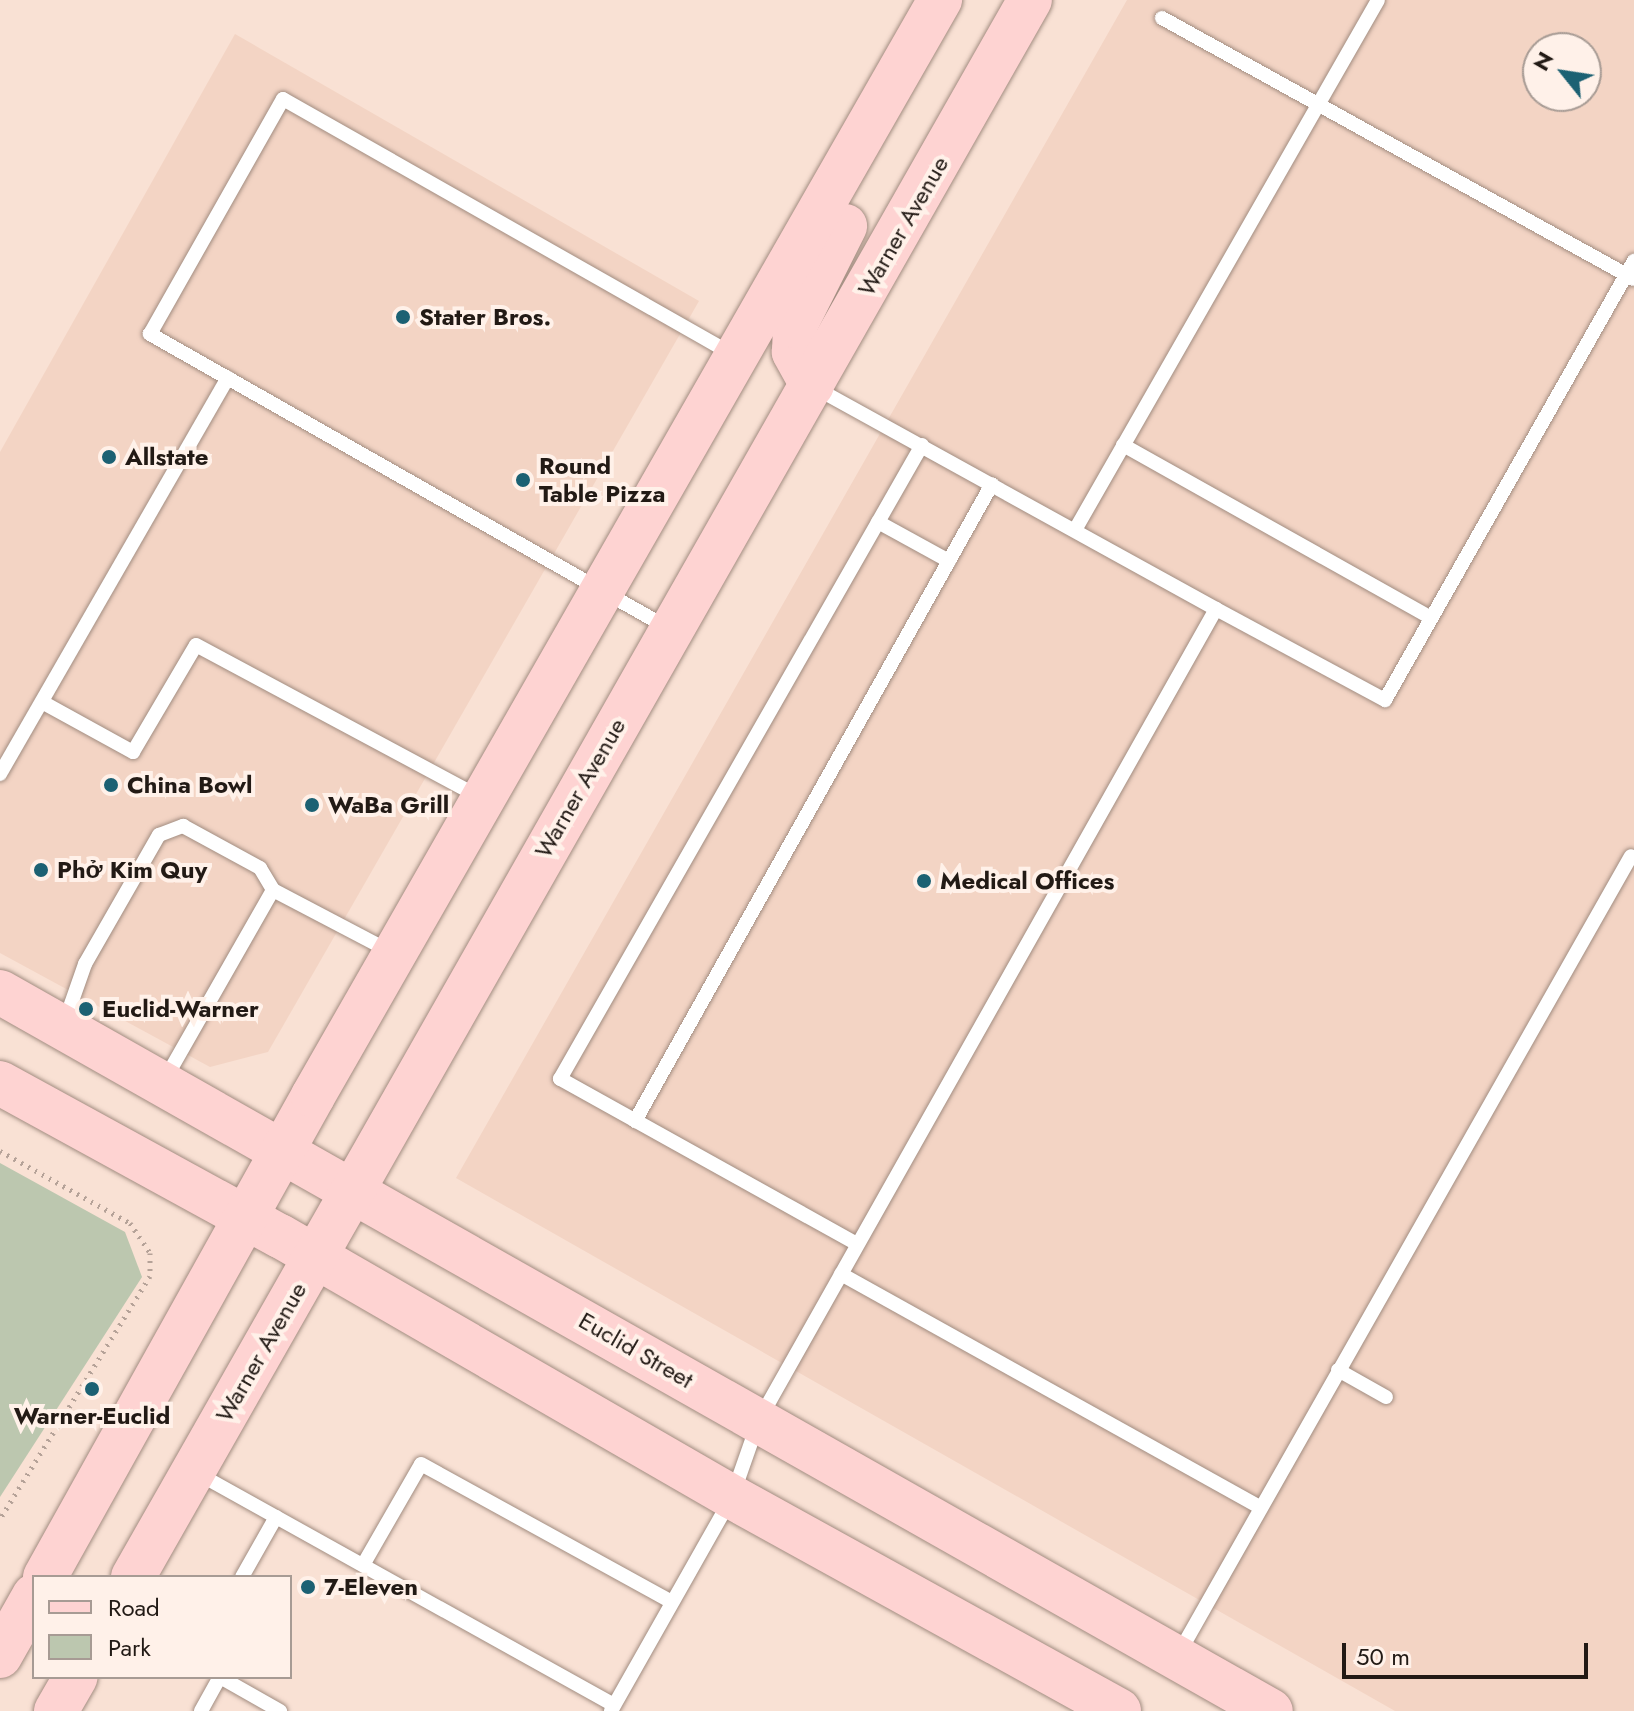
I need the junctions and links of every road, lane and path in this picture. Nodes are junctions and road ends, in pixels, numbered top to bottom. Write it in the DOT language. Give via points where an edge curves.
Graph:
graph roads {
  1 [pos="940,0"];
  2 [pos="1030,0"];
  3 [pos="1378,0"];
  4 [pos="1162,18"];
  5 [pos="1319,104"];
  6 [pos="848,168"];
  7 [pos="1631,272"];
  8 [pos="736,357"];
  9 [pos="228,378"];
  10 [pos="812,385"];
  11 [pos="922,445"];
  12 [pos="1123,445"];
  13 [pos="992,484"];
  14 [pos="878,522"];
  15 [pos="1075,530"];
  16 [pos="949,561"];
  17 [pos="602,591"];
  18 [pos="1216,609"];
  19 [pos="1431,618"];
  20 [pos="671,629"];
  21 [pos="42,702"];
  22 [pos="0,774"];
  23 [pos="484,800"];
  24 [pos="1631,856"];
  25 [pos="273,890"];
  26 [pos="395,954"];
  27 [pos="0,992"];
  28 [pos="63,1025"];
  29 [pos="163,1082"];
  30 [pos="0,1083"];
  31 [pos="635,1121"];
  32 [pos="284,1149"];
  33 [pos="0,1151"];
  34 [pos="353,1188"];
  35 [pos="246,1217"];
  36 [pos="857,1244"];
  37 [pos="316,1256"];
  38 [pos="841,1274"];
  39 [pos="1338,1370"];
  40 [pos="1386,1397"];
  41 [pos="759,1420"];
  42 [pos="193,1470"];
  43 [pos="732,1497"];
  44 [pos="1260,1507"];
  45 [pos="276,1517"];
  46 [pos="0,1519"];
  47 [pos="363,1565"];
  48 [pos="46,1575"];
  49 [pos="134,1575"];
  50 [pos="243,1575"];
  51 [pos="32,1600"];
  52 [pos="672,1602"];
  53 [pos="0,1656"];
  54 [pos="1177,1657"];
  55 [pos="75,1679"];
  56 [pos="219,1679"];
  57 [pos="224,1679"];
  58 [pos="613,1708"];
  59 [pos="56,1711"];
  60 [pos="201,1711"];
  61 [pos="280,1711"];
  62 [pos="1119,1711"];
  63 [pos="1271,1711"];
  1 -- 6 [label="main road"];
  2 -- 10 [label="main road, Warner Avenue"];
  3 -- 5 [label="lane"];
  4 -- 5 [label="lane"];
  5 -- 7 [label="lane"];
  5 -- 12 [label="lane"];
  6 -- 8 [label="main road"];
  6 -- 10 [label="main road" via="844,226 795,326 794,352"];
  7 -- 19 [label="lane"];
  8 -- 9 [label="lane" via="283,99 150,334"];
  8 -- 17 [label="main road"];
  9 -- 17 [label="lane"];
  9 -- 21 [label="lane"];
  10 -- 11 [label="lane"];
  10 -- 20 [label="main road, Warner Avenue"];
  11 -- 13 [label="lane"];
  11 -- 14 [label="lane"];
  12 -- 15 [label="lane"];
  12 -- 19 [label="lane"];
  13 -- 15 [label="lane"];
  13 -- 16 [label="lane"];
  14 -- 16 [label="lane"];
  14 -- 31 [label="lane" via="560,1079"];
  15 -- 18 [label="lane"];
  16 -- 31 [label="lane"];
  17 -- 20 [label="lane"];
  17 -- 23 [label="main road"];
  18 -- 19 [label="lane" via="1385,700"];
  18 -- 36 [label="lane"];
  20 -- 34 [label="main road, Warner Avenue"];
  21 -- 22 [label="lane"];
  21 -- 23 [label="lane" via="133,752 196,645"];
  23 -- 26 [label="main road"];
  24 -- 39 [label="lane"];
  25 -- 26 [label="lane"];
  25 -- 28 [label="lane" via="260,868 183,826 159,835 85,964"];
  25 -- 29 [label="lane"];
  26 -- 32 [label="main road"];
  27 -- 28 [label="main road, Euclid Street"];
  28 -- 29 [label="main road, Euclid Street"];
  29 -- 32 [label="main road, Euclid Street"];
  30 -- 35 [label="main road"];
  31 -- 36 [label="lane"];
  32 -- 34 [label="main road, Euclid Street"];
  32 -- 35 [label="main road"];
  33 -- 46 [label="path" via="130,1223 150,1253 150,1276"];
  34 -- 37 [label="main road, Warner Avenue"];
  34 -- 41 [label="main road, Euclid Street"];
  35 -- 37 [label="main road"];
  35 -- 48 [label="main road"];
  36 -- 38 [label="lane"];
  37 -- 42 [label="main road, Warner Avenue"];
  37 -- 43 [label="main road"];
  38 -- 41 [label="lane"];
  38 -- 44 [label="lane"];
  39 -- 40 [label="lane"];
  39 -- 44 [label="lane"];
  41 -- 43 [label="lane"];
  41 -- 54 [label="main road, Euclid Street"];
  42 -- 45 [label="lane"];
  42 -- 49 [label="main road, Warner Avenue"];
  43 -- 52 [label="lane"];
  43 -- 62 [label="main road"];
  44 -- 54 [label="lane"];
  45 -- 47 [label="lane"];
  45 -- 50 [label="lane"];
  47 -- 52 [label="lane" via="421,1464"];
  47 -- 58 [label="lane"];
  51 -- 53 [label="main road"];
  52 -- 58 [label="lane"];
  54 -- 63 [label="main road, Euclid Street"];
  55 -- 59 [label="main road"];
  56 -- 60 [label="lane"];
  57 -- 61 [label="lane"];
}
